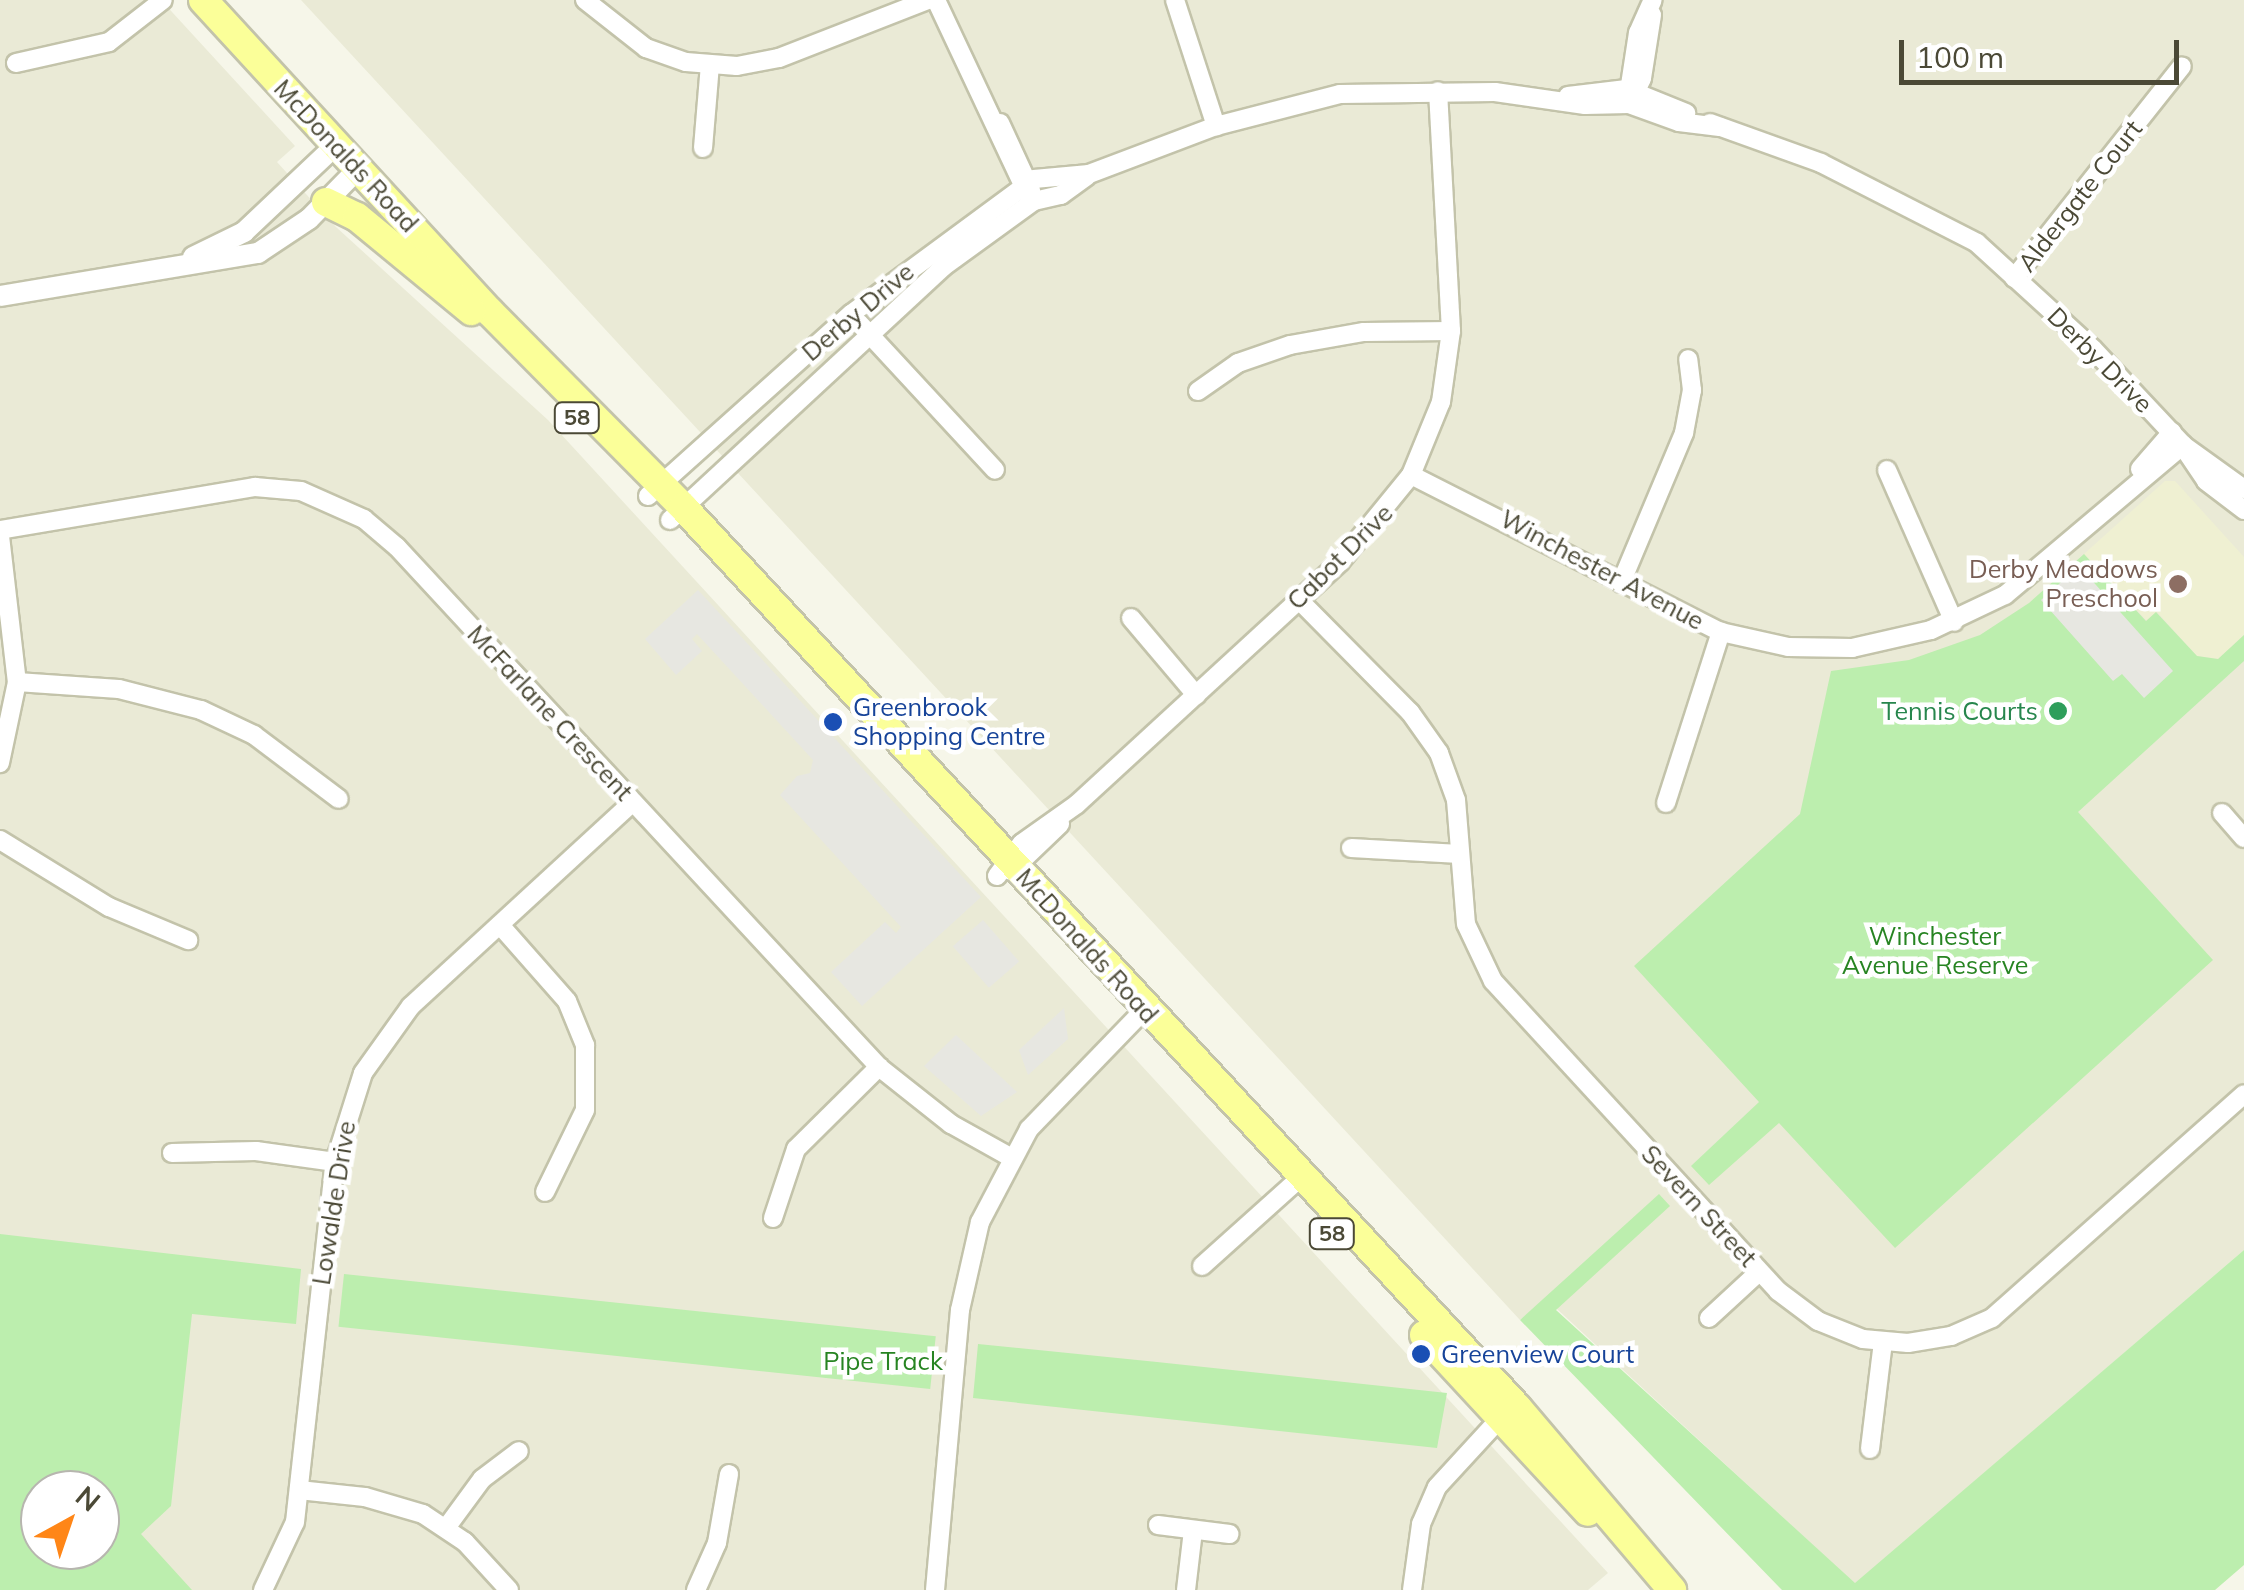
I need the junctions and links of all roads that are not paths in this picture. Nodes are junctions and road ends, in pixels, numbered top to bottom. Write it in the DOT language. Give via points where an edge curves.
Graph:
graph roads {
  1 [pos="162,0"];
  2 [pos="203,0"];
  3 [pos="585,0"];
  4 [pos="898,0"];
  5 [pos="932,0"];
  6 [pos="1175,0"];
  7 [pos="1654,0"];
  8 [pos="874,17"];
  9 [pos="16,63"];
  10 [pos="710,65"];
  11 [pos="2182,66"];
  12 [pos="1444,91"];
  13 [pos="1631,94"];
  14 [pos="1216,126"];
  15 [pos="336,145"];
  16 [pos="703,148"];
  17 [pos="358,169"];
  18 [pos="1089,174"];
  19 [pos="1024,183"];
  20 [pos="1034,201"];
  21 [pos="326,202"];
  22 [pos="173,265"];
  23 [pos="2014,278"];
  24 [pos="0,296"];
  25 [pos="490,312"];
  26 [pos="850,314"];
  27 [pos="867,331"];
  28 [pos="1451,331"];
  29 [pos="526,357"];
  30 [pos="1688,360"];
  31 [pos="1198,390"];
  32 [pos="2177,439"];
  33 [pos="995,470"];
  34 [pos="1414,470"];
  35 [pos="1887,470"];
  36 [pos="654,490"];
  37 [pos="2244,504"];
  38 [pos="677,513"];
  39 [pos="0,533"];
  40 [pos="1622,583"];
  41 [pos="4,584"];
  42 [pos="1303,596"];
  43 [pos="1131,618"];
  44 [pos="1954,622"];
  45 [pos="1721,632"];
  46 [pos="16,682"];
  47 [pos="1196,695"];
  48 [pos="0,764"];
  49 [pos="339,799"];
  50 [pos="633,802"];
  51 [pos="1666,803"];
  52 [pos="2222,814"];
  53 [pos="2244,838"];
  54 [pos="0,840"];
  55 [pos="1352,848"];
  56 [pos="1460,854"];
  57 [pos="1007,868"];
  58 [pos="500,925"];
  59 [pos="188,940"];
  60 [pos="1138,1016"];
  61 [pos="878,1067"];
  62 [pos="2244,1094"];
  63 [pos="172,1152"];
  64 [pos="1010,1157"];
  65 [pos="335,1162"];
  66 [pos="1294,1183"];
  67 [pos="545,1192"];
  68 [pos="773,1218"];
  69 [pos="1202,1266"];
  70 [pos="1760,1272"];
  71 [pos="1709,1318"];
  72 [pos="1883,1342"];
  73 [pos="1507,1416"];
  74 [pos="1870,1449"];
  75 [pos="520,1450"];
  76 [pos="729,1474"];
  77 [pos="299,1490"];
  78 [pos="1158,1525"];
  79 [pos="446,1528"];
  80 [pos="1193,1530"];
  81 [pos="1229,1534"];
  82 [pos="263,1590"];
  83 [pos="509,1590"];
  84 [pos="696,1590"];
  85 [pos="936,1590"];
  86 [pos="1186,1590"];
  87 [pos="1412,1590"];
  88 [pos="1670,1590"];
  1 -- 9 [label="street" via="109,42"];
  2 -- 15 [label="main road, McDonalds Road / 58"];
  3 -- 10 [label="street" via="646,48"];
  4 -- 8 [label="street"];
  5 -- 8 [label="street"];
  5 -- 19 [label="street"];
  6 -- 14 [label="street"];
  7 -- 13 [label="street"];
  8 -- 10 [label="street" via="779,58"];
  10 -- 16 [label="street"];
  11 -- 23 [label="street, Aldergate Court"];
  12 -- 13 [label="street, Derby Drive" via="1557,97 1584,105"];
  12 -- 14 [label="street, Derby Drive" via="1374,96"];
  12 -- 28 [label="street, Cabot Drive"];
  13 -- 23 [label="street, Derby Drive" via="1821,163 1922,215"];
  14 -- 18 [label="street, Derby Drive"];
  15 -- 17 [label="main road, McDonalds Road / 58"];
  15 -- 22 [label="street" via="244,232"];
  17 -- 21 [label="street"];
  17 -- 25 [label="main road, McDonalds Road / 58"];
  18 -- 19 [label="street, Derby Drive"];
  18 -- 20 [label="street, Derby Drive" via="1061,195"];
  19 -- 20 [label="street"];
  19 -- 26 [label="street, Derby Drive" via="994,214"];
  20 -- 27 [label="street, Derby Drive"];
  21 -- 22 [label="street" via="258,253"];
  21 -- 29 [label="main road" via="357,217"];
  22 -- 24 [label="street"];
  23 -- 32 [label="street, Derby Drive"];
  25 -- 29 [label="main road, McDonalds Road / 58"];
  25 -- 36 [label="main road, McDonalds Road / 58"];
  26 -- 27 [label="street"];
  26 -- 36 [label="street, Derby Drive"];
  27 -- 33 [label="street"];
  27 -- 38 [label="street, Derby Drive"];
  28 -- 31 [label="street" via="1364,332 1290,345 1238,363"];
  28 -- 34 [label="street, Cabot Drive" via="1441,402"];
  29 -- 36 [label="main road, McDonalds Road / 58"];
  30 -- 40 [label="street" via="1690,407 1677,456"];
  32 -- 37 [label="street, Derby Drive"];
  32 -- 44 [label="street, Winchester Avenue" via="2024,580"];
  34 -- 40 [label="street, Winchester Avenue"];
  34 -- 42 [label="street, Cabot Drive" via="1365,538"];
  35 -- 44 [label="street"];
  36 -- 38 [label="main road, McDonalds Road / 58"];
  38 -- 57 [label="main road, McDonalds Road / 58"];
  39 -- 41 [label="street"];
  39 -- 50 [label="street, McFarlane Crescent" via="243,488 301,491 344,507 397,547"];
  40 -- 45 [label="street, Winchester Avenue"];
  41 -- 46 [label="street"];
  42 -- 47 [label="street, Cabot Drive"];
  42 -- 56 [label="street, Severn Street" via="1439,754 1456,800"];
  43 -- 47 [label="street"];
  44 -- 45 [label="street, Winchester Avenue" via="1852,648 1788,647"];
  45 -- 51 [label="street"];
  46 -- 48 [label="street"];
  46 -- 49 [label="street" via="119,689 202,710 268,745"];
  47 -- 57 [label="street, Cabot Drive"];
  50 -- 58 [label="street, Lowalde Drive"];
  50 -- 61 [label="street, McFarlane Crescent"];
  52 -- 53 [label="street"];
  54 -- 59 [label="street" via="108,907"];
  55 -- 56 [label="street"];
  56 -- 70 [label="street, Severn Street" via="1466,924 1493,981"];
  57 -- 60 [label="main road, McDonalds Road / 58"];
  58 -- 65 [label="street, Lowalde Drive" via="412,1006 375,1052 352,1098"];
  58 -- 67 [label="street" via="566,1001 585,1045 586,1110"];
  60 -- 64 [label="street" via="1064,1086"];
  60 -- 66 [label="main road, McDonalds Road / 58"];
  61 -- 64 [label="street, McFarlane Crescent" via="938,1115"];
  61 -- 68 [label="street" via="796,1149"];
  62 -- 72 [label="street, Severn Street" via="1992,1318 1951,1336"];
  63 -- 65 [label="street" via="256,1151"];
  64 -- 85 [label="street" via="980,1222 964,1280"];
  65 -- 77 [label="street, Lowalde Drive"];
  66 -- 69 [label="street"];
  66 -- 73 [label="main road, McDonalds Road / 58"];
  70 -- 71 [label="street"];
  70 -- 72 [label="street, Severn Street" via="1818,1321"];
  72 -- 74 [label="street"];
  73 -- 87 [label="street" via="1456,1461 1427,1506"];
  73 -- 88 [label="main road, McDonalds Road / 58"];
  75 -- 79 [label="street" via="482,1480"];
  76 -- 84 [label="street" via="717,1543"];
  77 -- 79 [label="street" via="384,1500"];
  77 -- 82 [label="street, Lowalde Drive" via="291,1540"];
  78 -- 80 [label="street"];
  79 -- 83 [label="street"];
  80 -- 81 [label="street"];
  80 -- 86 [label="street"];
}
